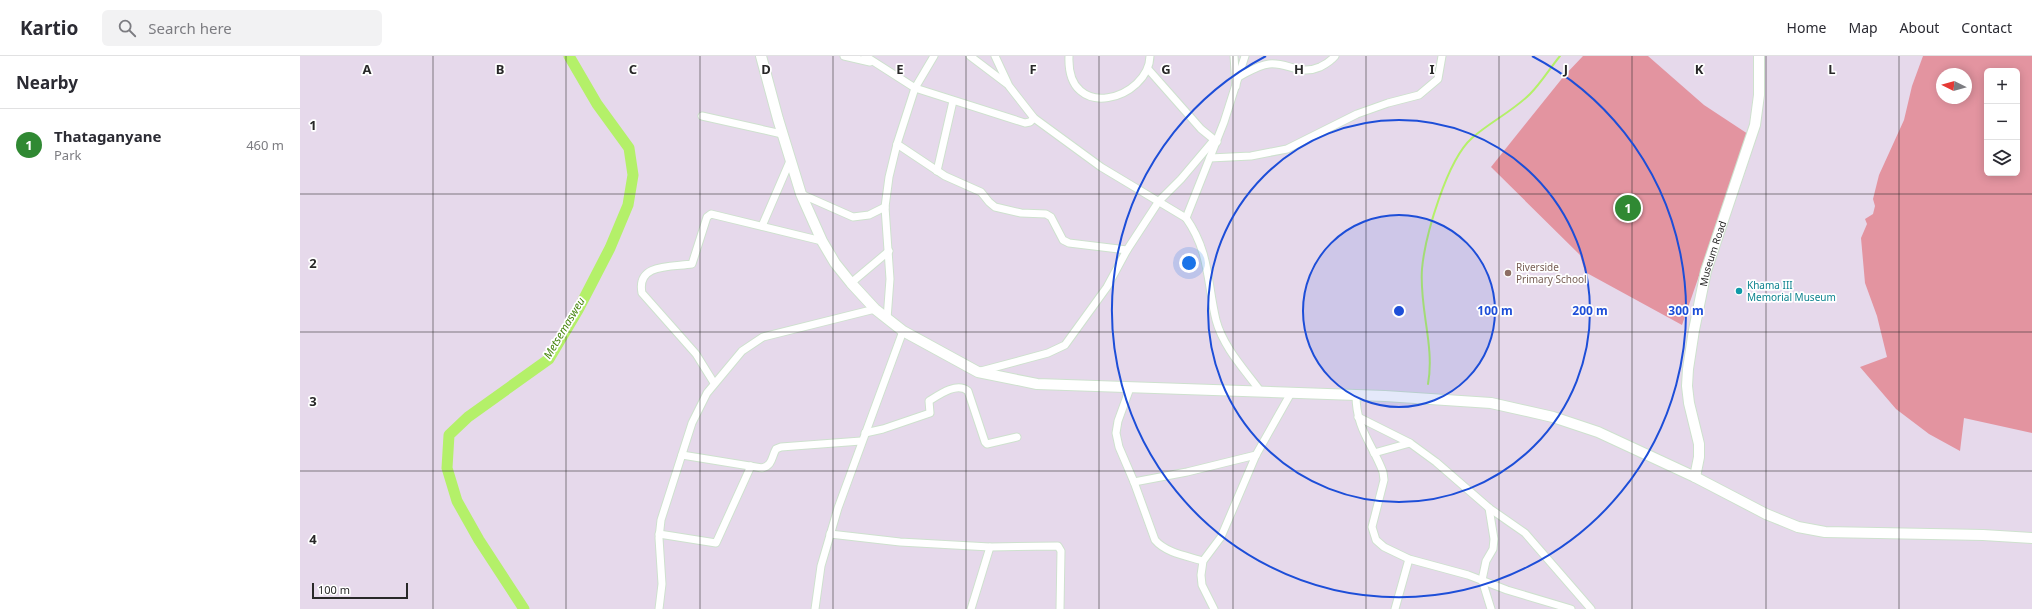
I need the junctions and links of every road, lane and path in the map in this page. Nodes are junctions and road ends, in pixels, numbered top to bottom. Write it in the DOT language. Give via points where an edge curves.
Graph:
graph roads {
  1 [pos="762,56"];
  2 [pos="844,56"];
  3 [pos="865,56"];
  4 [pos="934,56"];
  5 [pos="970,56"];
  6 [pos="995,56"];
  7 [pos="1069,56"];
  8 [pos="1150,56"];
  9 [pos="1234,56"];
  10 [pos="1245,56"];
  11 [pos="1335,56"];
  12 [pos="1442,56"];
  13 [pos="1759,56"];
  14 [pos="873,62"];
  15 [pos="1148,69"];
  16 [pos="1240,76"];
  17 [pos="1009,86"];
  18 [pos="915,88"];
  19 [pos="1236,88"];
  20 [pos="953,102"];
  21 [pos="702,116"];
  22 [pos="1034,118"];
  23 [pos="782,134"];
  24 [pos="1215,141"];
  25 [pos="897,144"];
  26 [pos="1210,158"];
  27 [pos="790,161"];
  28 [pos="937,171"];
  29 [pos="801,194"];
  30 [pos="1158,201"];
  31 [pos="885,207"];
  32 [pos="1186,218"];
  33 [pos="762,226"];
  34 [pos="822,241"];
  35 [pos="1127,250"];
  36 [pos="889,251"];
  37 [pos="851,284"];
  38 [pos="875,309"];
  39 [pos="887,319"];
  40 [pos="903,331"];
  41 [pos="978,372"];
  42 [pos="714,383"];
  43 [pos="1130,388"];
  44 [pos="1261,392"];
  45 [pos="1291,393"];
  46 [pos="1356,395"];
  47 [pos="1358,418"];
  48 [pos="864,433"];
  49 [pos="1017,437"];
  50 [pos="861,441"];
  51 [pos="1410,443"];
  52 [pos="1374,453"];
  53 [pos="682,455"];
  54 [pos="1256,455"];
  55 [pos="751,466"];
  56 [pos="1695,477"];
  57 [pos="1134,482"];
  58 [pos="1489,508"];
  59 [pos="659,534"];
  60 [pos="830,534"];
  61 [pos="2032,538"];
  62 [pos="990,547"];
  63 [pos="1409,559"];
  64 [pos="1203,561"];
  65 [pos="1482,580"];
  66 [pos="659,609"];
  67 [pos="815,609"];
  68 [pos="971,609"];
  69 [pos="1060,609"];
  70 [pos="1214,609"];
  71 [pos="1395,609"];
  72 [pos="1491,609"];
  73 [pos="1572,609"];
  74 [pos="1591,609"];
  1 -- 23 [label="street"];
  2 -- 14 [label="street"];
  3 -- 14 [label="street"];
  4 -- 18 [label="street"];
  5 -- 17 [label="street"];
  6 -- 17 [label="street"];
  7 -- 15 [label="street" via="1068,69 1076,88 1085,95 1097,99 1120,94 1141,78"];
  8 -- 15 [label="street"];
  9 -- 19 [label="street"];
  10 -- 16 [label="street"];
  11 -- 16 [label="street" via="1314,70 1304,71 1267,64"];
  12 -- 26 [label="street" via="1438,79 1419,95 1357,114 1287,149 1251,156"];
  13 -- 56 [label="street, Museum Road" via="1759,95 1755,125 1706,271 1688,369 1689,403 1699,444"];
  14 -- 18 [label="street"];
  15 -- 24 [label="street" via="1178,105"];
  16 -- 19 [label="street"];
  17 -- 22 [label="street"];
  18 -- 20 [label="street"];
  18 -- 25 [label="street"];
  19 -- 24 [label="street"];
  20 -- 22 [label="street" via="1025,123"];
  20 -- 28 [label="street"];
  21 -- 23 [label="street"];
  22 -- 30 [label="street" via="1101,167"];
  23 -- 27 [label="street"];
  24 -- 26 [label="street"];
  24 -- 30 [label="street"];
  25 -- 28 [label="street"];
  25 -- 31 [label="street"];
  26 -- 32 [label="street"];
  27 -- 29 [label="street"];
  27 -- 33 [label="street"];
  28 -- 35 [label="street" via="981,192 995,206 1021,213 1046,214 1051,217 1063,240 1069,243"];
  29 -- 31 [label="street" via="853,217 869,215"];
  29 -- 34 [label="street"];
  30 -- 32 [label="street"];
  30 -- 35 [label="street"];
  31 -- 36 [label="street"];
  32 -- 44 [label="street" via="1207,265 1216,320 1224,340"];
  33 -- 34 [label="street"];
  33 -- 42 [label="street" via="708,214 692,264 654,269 642,278 642,293 696,354"];
  34 -- 37 [label="street"];
  35 -- 41 [label="street" via="1106,287 1065,345 1048,353"];
  36 -- 37 [label="street"];
  36 -- 39 [label="street"];
  37 -- 38 [label="street"];
  38 -- 39 [label="street"];
  38 -- 42 [label="street" via="763,337 742,351"];
  39 -- 40 [label="street"];
  40 -- 41 [label="street"];
  40 -- 48 [label="street"];
  41 -- 43 [label="street" via="1037,384"];
  42 -- 53 [label="street" via="692,423"];
  43 -- 44 [label="street"];
  43 -- 57 [label="street" via="1116,433 1119,447"];
  44 -- 45 [label="street"];
  45 -- 46 [label="street"];
  45 -- 54 [label="street"];
  46 -- 47 [label="street"];
  46 -- 56 [label="street" via="1491,403 1553,417 1598,432"];
  47 -- 51 [label="street"];
  47 -- 52 [label="street"];
  48 -- 49 [label="street" via="930,413 929,401 957,387 968,391 987,444"];
  48 -- 50 [label="street"];
  50 -- 55 [label="street" via="781,447 776,449 768,466"];
  50 -- 60 [label="street"];
  51 -- 52 [label="street"];
  51 -- 58 [label="street"];
  52 -- 63 [label="street" via="1381,466 1384,480 1372,520 1372,532 1384,547"];
  53 -- 55 [label="street"];
  53 -- 59 [label="street"];
  54 -- 57 [label="street"];
  54 -- 64 [label="street" via="1221,537"];
  55 -- 59 [label="street" via="716,543"];
  56 -- 61 [label="street" via="1766,514 1798,527 1824,532 1983,534"];
  57 -- 64 [label="street" via="1155,540 1160,546"];
  58 -- 65 [label="street" via="1494,539"];
  58 -- 74 [label="street" via="1532,540"];
  59 -- 66 [label="street" via="662,584"];
  60 -- 62 [label="street" via="900,542"];
  60 -- 67 [label="street" via="821,566"];
  62 -- 68 [label="street"];
  62 -- 69 [label="street" via="1052,545 1060,548"];
  63 -- 65 [label="street"];
  63 -- 71 [label="street"];
  64 -- 70 [label="street" via="1202,585"];
  65 -- 72 [label="street"];
  65 -- 73 [label="street"];
}
